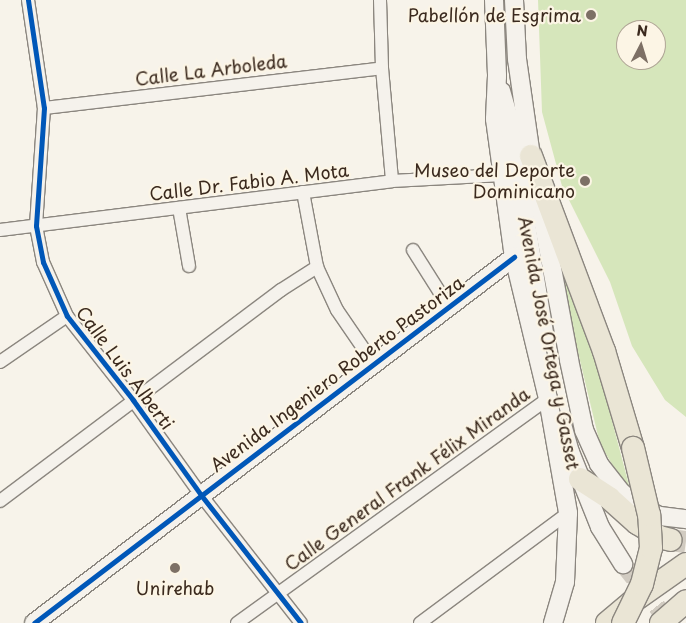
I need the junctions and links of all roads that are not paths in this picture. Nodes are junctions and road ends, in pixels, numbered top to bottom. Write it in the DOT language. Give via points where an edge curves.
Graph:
graph roads {
  1 [pos="28,0"];
  2 [pos="380,0"];
  3 [pos="494,0"];
  4 [pos="514,0"];
  5 [pos="382,68"];
  6 [pos="497,76"];
  7 [pos="44,108"];
  8 [pos="531,156"];
  9 [pos="503,175"];
  10 [pos="392,181"];
  11 [pos="303,192"];
  12 [pos="179,208"];
  13 [pos="36,226"];
  14 [pos="0,230"];
  15 [pos="413,250"];
  16 [pos="514,258"];
  17 [pos="188,266"];
  18 [pos="317,267"];
  19 [pos="449,306"];
  20 [pos="67,316"];
  21 [pos="0,362"];
  22 [pos="374,364"];
  23 [pos="548,399"];
  24 [pos="133,400"];
  25 [pos="580,479"];
  26 [pos="201,495"];
  27 [pos="0,501"];
  28 [pos="568,513"];
  29 [pos="686,520"];
  30 [pos="671,540"];
  31 [pos="623,564"];
  32 [pos="686,564"];
  33 [pos="278,593"];
  34 [pos="686,601"];
  35 [pos="34,623"];
  36 [pos="237,623"];
  37 [pos="301,623"];
  38 [pos="420,623"];
  39 [pos="553,623"];
  40 [pos="607,623"];
  41 [pos="623,623"];
  42 [pos="661,623"];
  1 -- 7 [label="street, Calle Luis Alberti"];
  2 -- 5 [label="street"];
  3 -- 6 [label="main road, Avenida José Ortega y Gasset"];
  4 -- 8 [label="main road, Avenida José Ortega y Gasset" via="517,59"];
  5 -- 7 [label="street, Calle La Arboleda"];
  5 -- 10 [label="street"];
  6 -- 9 [label="main road, Avenida José Ortega y Gasset" via="495,119"];
  6 -- 25 [label="main road" via="508,115 560,414"];
  7 -- 13 [label="street, Calle Luis Alberti"];
  8 -- 29 [label="main road, Avenida José Ortega y Gasset" via="569,360 590,445 611,481 634,504 660,516"];
  8 -- 41 [label="highway, bridge" via="604,350 649,515 651,548 642,584"];
  9 -- 10 [label="street, Calle Dr. Fabio A. Mota"];
  9 -- 16 [label="main road, Avenida José Ortega y Gasset"];
  10 -- 11 [label="street, Calle Dr. Fabio A. Mota"];
  11 -- 12 [label="street, Calle Dr. Fabio A. Mota"];
  11 -- 18 [label="street"];
  12 -- 13 [label="street, Calle Dr. Fabio A. Mota"];
  12 -- 17 [label="street"];
  13 -- 14 [label="street, Calle Dr. Fabio A. Mota"];
  13 -- 20 [label="street, Calle Luis Alberti" via="43,262"];
  15 -- 19 [label="street"];
  16 -- 19 [label="main road, Avenida Ingeniero Roberto Pastoriza"];
  16 -- 23 [label="main road, Avenida José Ortega y Gasset"];
  18 -- 22 [label="street" via="337,310"];
  18 -- 24 [label="street" via="280,290"];
  19 -- 22 [label="main road, Avenida Ingeniero Roberto Pastoriza"];
  20 -- 21 [label="street"];
  20 -- 24 [label="street, Calle Luis Alberti"];
  22 -- 26 [label="main road, Avenida Ingeniero Roberto Pastoriza"];
  23 -- 28 [label="main road, Avenida José Ortega y Gasset"];
  23 -- 33 [label="street, Calle General Frank Félix Miranda"];
  24 -- 26 [label="street, Calle Luis Alberti"];
  24 -- 27 [label="street"];
  25 -- 30 [label="highway" via="609,498 637,523"];
  25 -- 31 [label="main road" via="600,527"];
  26 -- 33 [label="street, Calle Luis Alberti"];
  26 -- 35 [label="main road, Avenida Ingeniero Roberto Pastoriza"];
  28 -- 38 [label="street"];
  28 -- 39 [label="main road, Avenida José Ortega y Gasset" via="565,582"];
  32 -- 40 [label="highway"];
  33 -- 36 [label="street, Calle General Frank Félix Miranda"];
  33 -- 37 [label="street, Calle Luis Alberti"];
  34 -- 42 [label="highway"];
}
